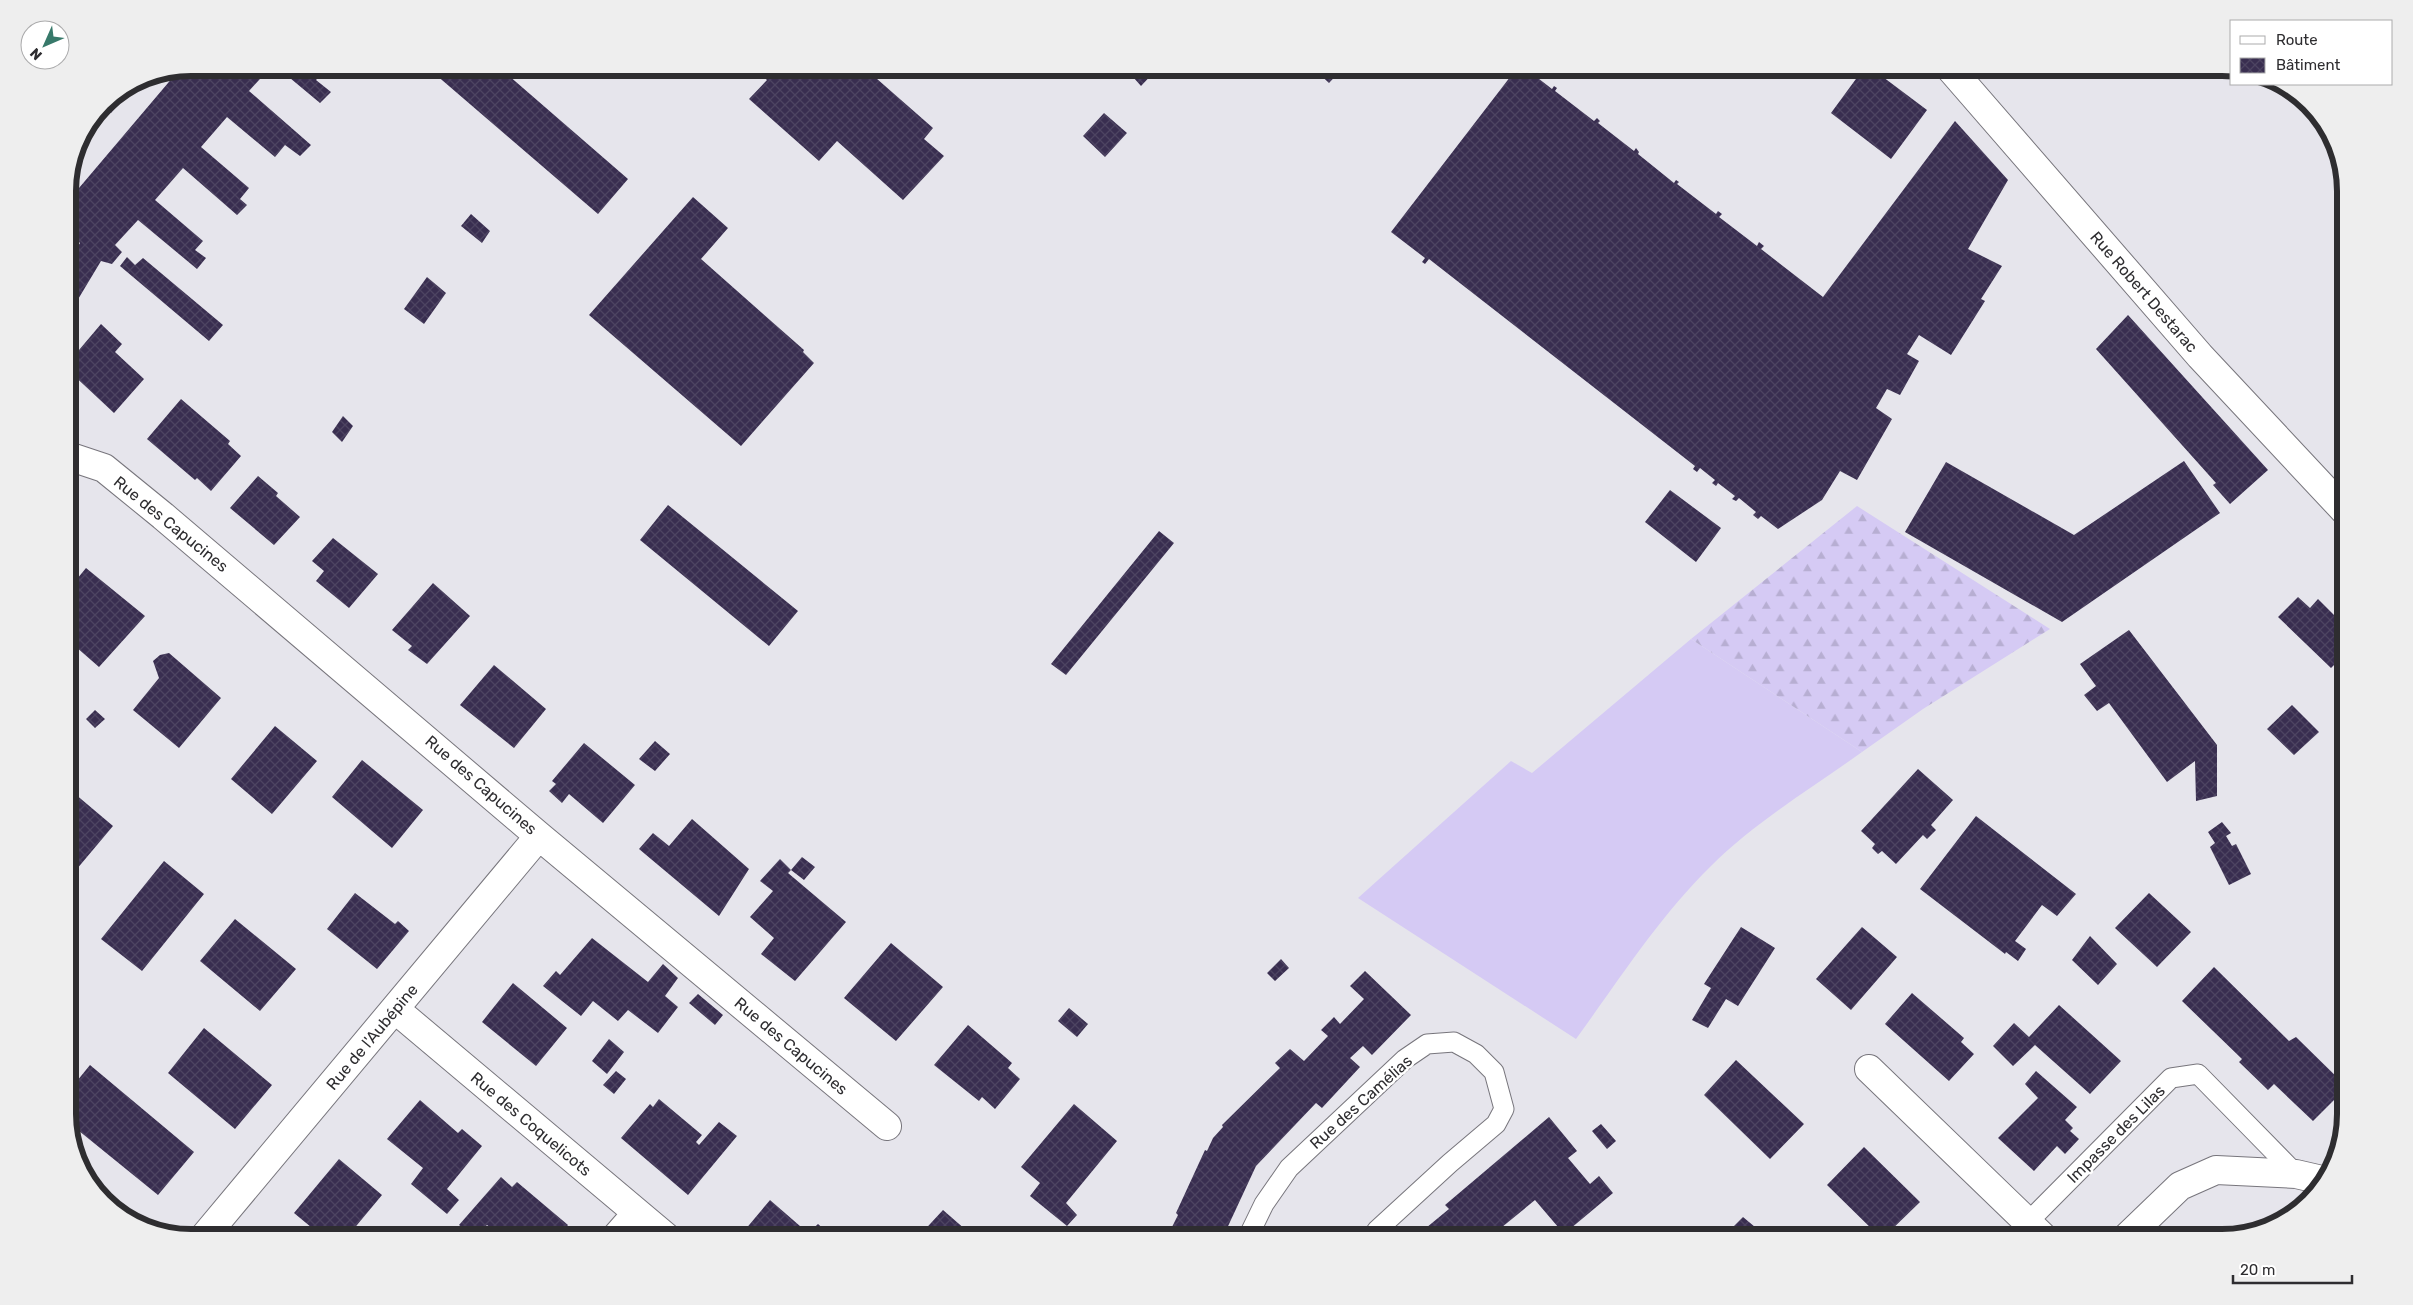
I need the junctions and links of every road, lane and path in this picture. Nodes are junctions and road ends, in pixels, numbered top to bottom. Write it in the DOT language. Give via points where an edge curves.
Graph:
graph roads {
  1 [pos="1956,76"];
  2 [pos="76,459"];
  3 [pos="2337,502"];
  4 [pos="539,836"];
  5 [pos="396,1010"];
  6 [pos="1869,1069"];
  7 [pos="887,1126"];
  8 [pos="2296,1174"];
  9 [pos="2316,1179"];
  10 [pos="637,1213"];
  11 [pos="212,1229"];
  12 [pos="624,1229"];
  13 [pos="656,1229"];
  14 [pos="1252,1229"];
  15 [pos="1378,1229"];
  16 [pos="2034,1229"];
  17 [pos="2036,1229"];
  18 [pos="2136,1229"];
  1 -- 3 [label="street, Rue Robert Destarac" via="2200,356"];
  2 -- 4 [label="street, Rue des Capucines" via="104,468 163,516"];
  4 -- 5 [label="street, Rue de l'Aubépine"];
  4 -- 7 [label="street, Rue des Capucines"];
  5 -- 10 [label="street, Rue des Coquelicots"];
  5 -- 11 [label="street, Rue de l'Aubépine"];
  6 -- 16 [label="street, Impasse des Lilas"];
  8 -- 9 [label="street"];
  8 -- 17 [label="lane, Impasse des Lilas" via="2198,1074 2171,1078"];
  8 -- 18 [label="street" via="2216,1170 2180,1186"];
  10 -- 12 [label="street"];
  10 -- 13 [label="street, Rue des Coquelicots"];
  14 -- 15 [label="lane, Rue des Camélias" via="1264,1204 1289,1168 1405,1059 1427,1044 1454,1042 1476,1054 1494,1072 1504,1109 1496,1124"];
}
